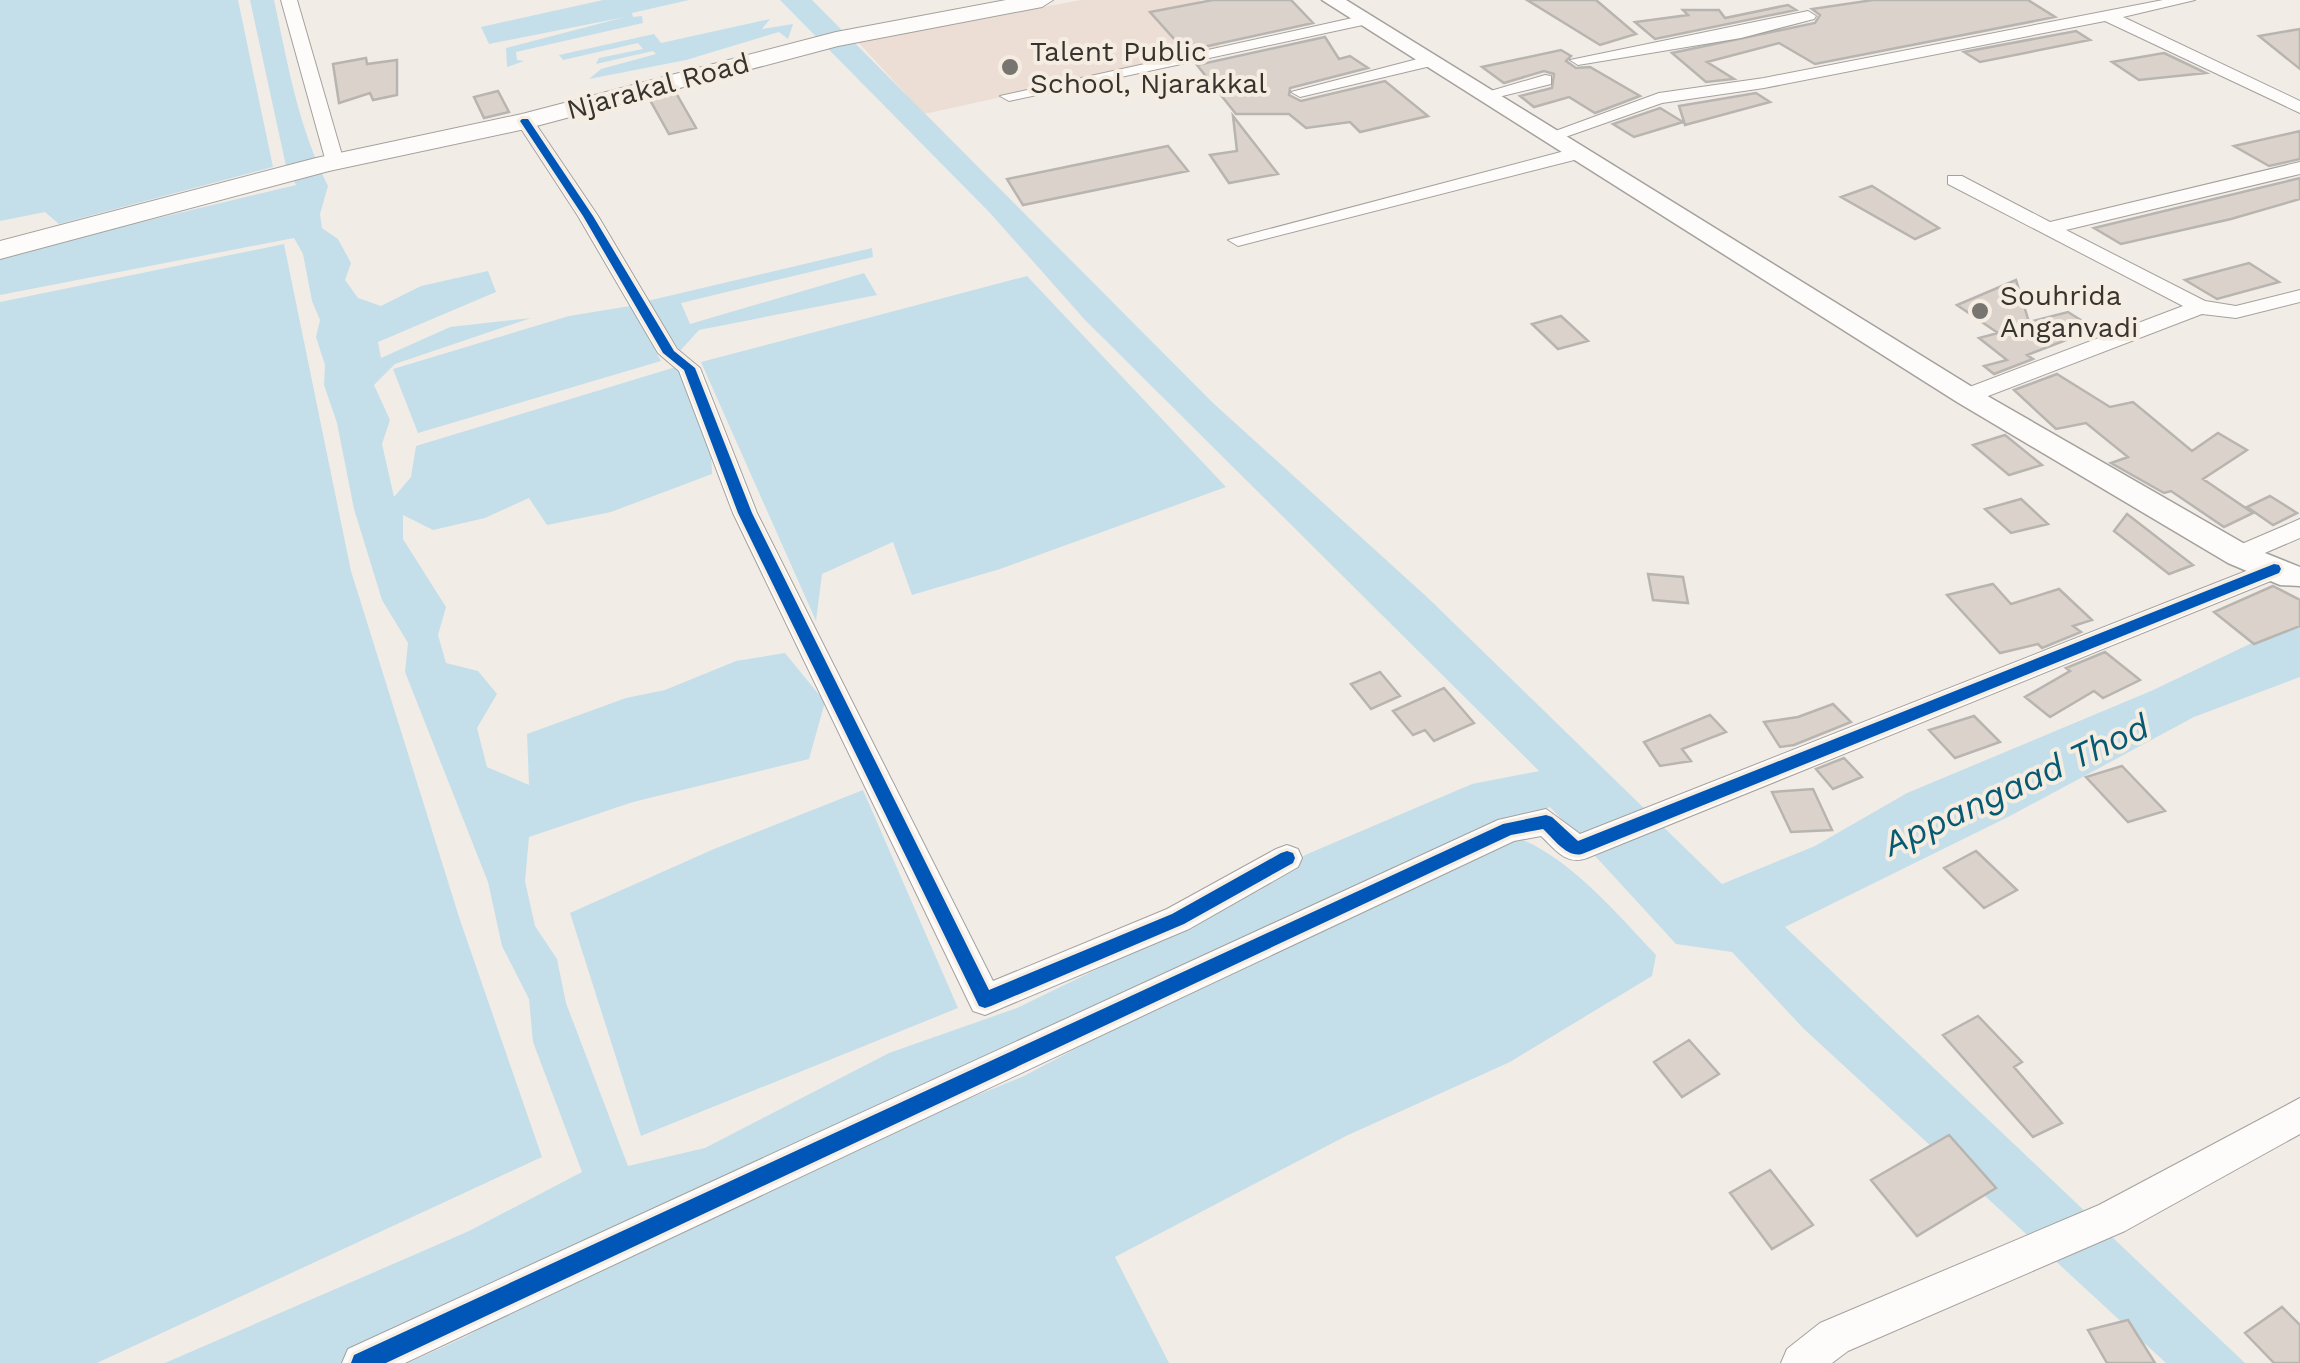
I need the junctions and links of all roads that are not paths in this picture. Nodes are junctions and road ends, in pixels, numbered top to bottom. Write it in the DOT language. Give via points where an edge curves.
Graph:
graph roads {
  1 [pos="289,0"];
  2 [pos="1042,0"];
  3 [pos="1332,0"];
  4 [pos="1814,0"];
  5 [pos="2186,0"];
  6 [pos="2108,16"];
  7 [pos="1366,20"];
  8 [pos="1578,60"];
  9 [pos="1428,62"];
  10 [pos="1545,80"];
  11 [pos="1300,92"];
  12 [pos="1486,95"];
  13 [pos="1009,96"];
  14 [pos="2300,108"];
  15 [pos="525,121"];
  16 [pos="1548,137"];
  17 [pos="1576,154"];
  18 [pos="330,163"];
  19 [pos="2300,168"];
  20 [pos="1955,180"];
  21 [pos="2048,228"];
  22 [pos="1238,240"];
  23 [pos="0,250"];
  24 [pos="2300,296"];
  25 [pos="2200,307"];
  26 [pos="1967,396"];
  27 [pos="2300,528"];
  28 [pos="2239,554"];
  29 [pos="2289,577"];
  30 [pos="1287,858"];
  31 [pos="2300,1115"];
  32 [pos="362,1363"];
  33 [pos="1801,1363"];
  1 -- 18 [label="street"];
  2 -- 15 [label="main road, Njarakal Road" via="814,44"];
  3 -- 7 [label="street"];
  4 -- 8 [label="street" via="1794,6 1808,16 1802,20"];
  5 -- 6 [label="street"];
  6 -- 14 [label="street"];
  6 -- 16 [label="street" via="1659,98"];
  7 -- 9 [label="street"];
  7 -- 13 [label="street"];
  9 -- 11 [label="street"];
  9 -- 12 [label="street"];
  10 -- 12 [label="street"];
  12 -- 16 [label="street"];
  15 -- 18 [label="main road, Njarakal Road"];
  15 -- 30 [label="street" via="669,353 688,368 744,513 985,1000 1178,919"];
  16 -- 17 [label="street"];
  17 -- 22 [label="street"];
  17 -- 26 [label="street"];
  18 -- 23 [label="main road, Njarakal Road"];
  19 -- 21 [label="street"];
  20 -- 21 [label="street"];
  21 -- 25 [label="street"];
  24 -- 25 [label="street" via="2236,312"];
  25 -- 26 [label="street"];
  26 -- 28 [label="street"];
  27 -- 28 [label="street"];
  28 -- 29 [label="street"];
  29 -- 32 [label="street" via="1576,849 1546,822 1509,829"];
  31 -- 33 [label="street" via="2112,1218 1834,1337"];
}
